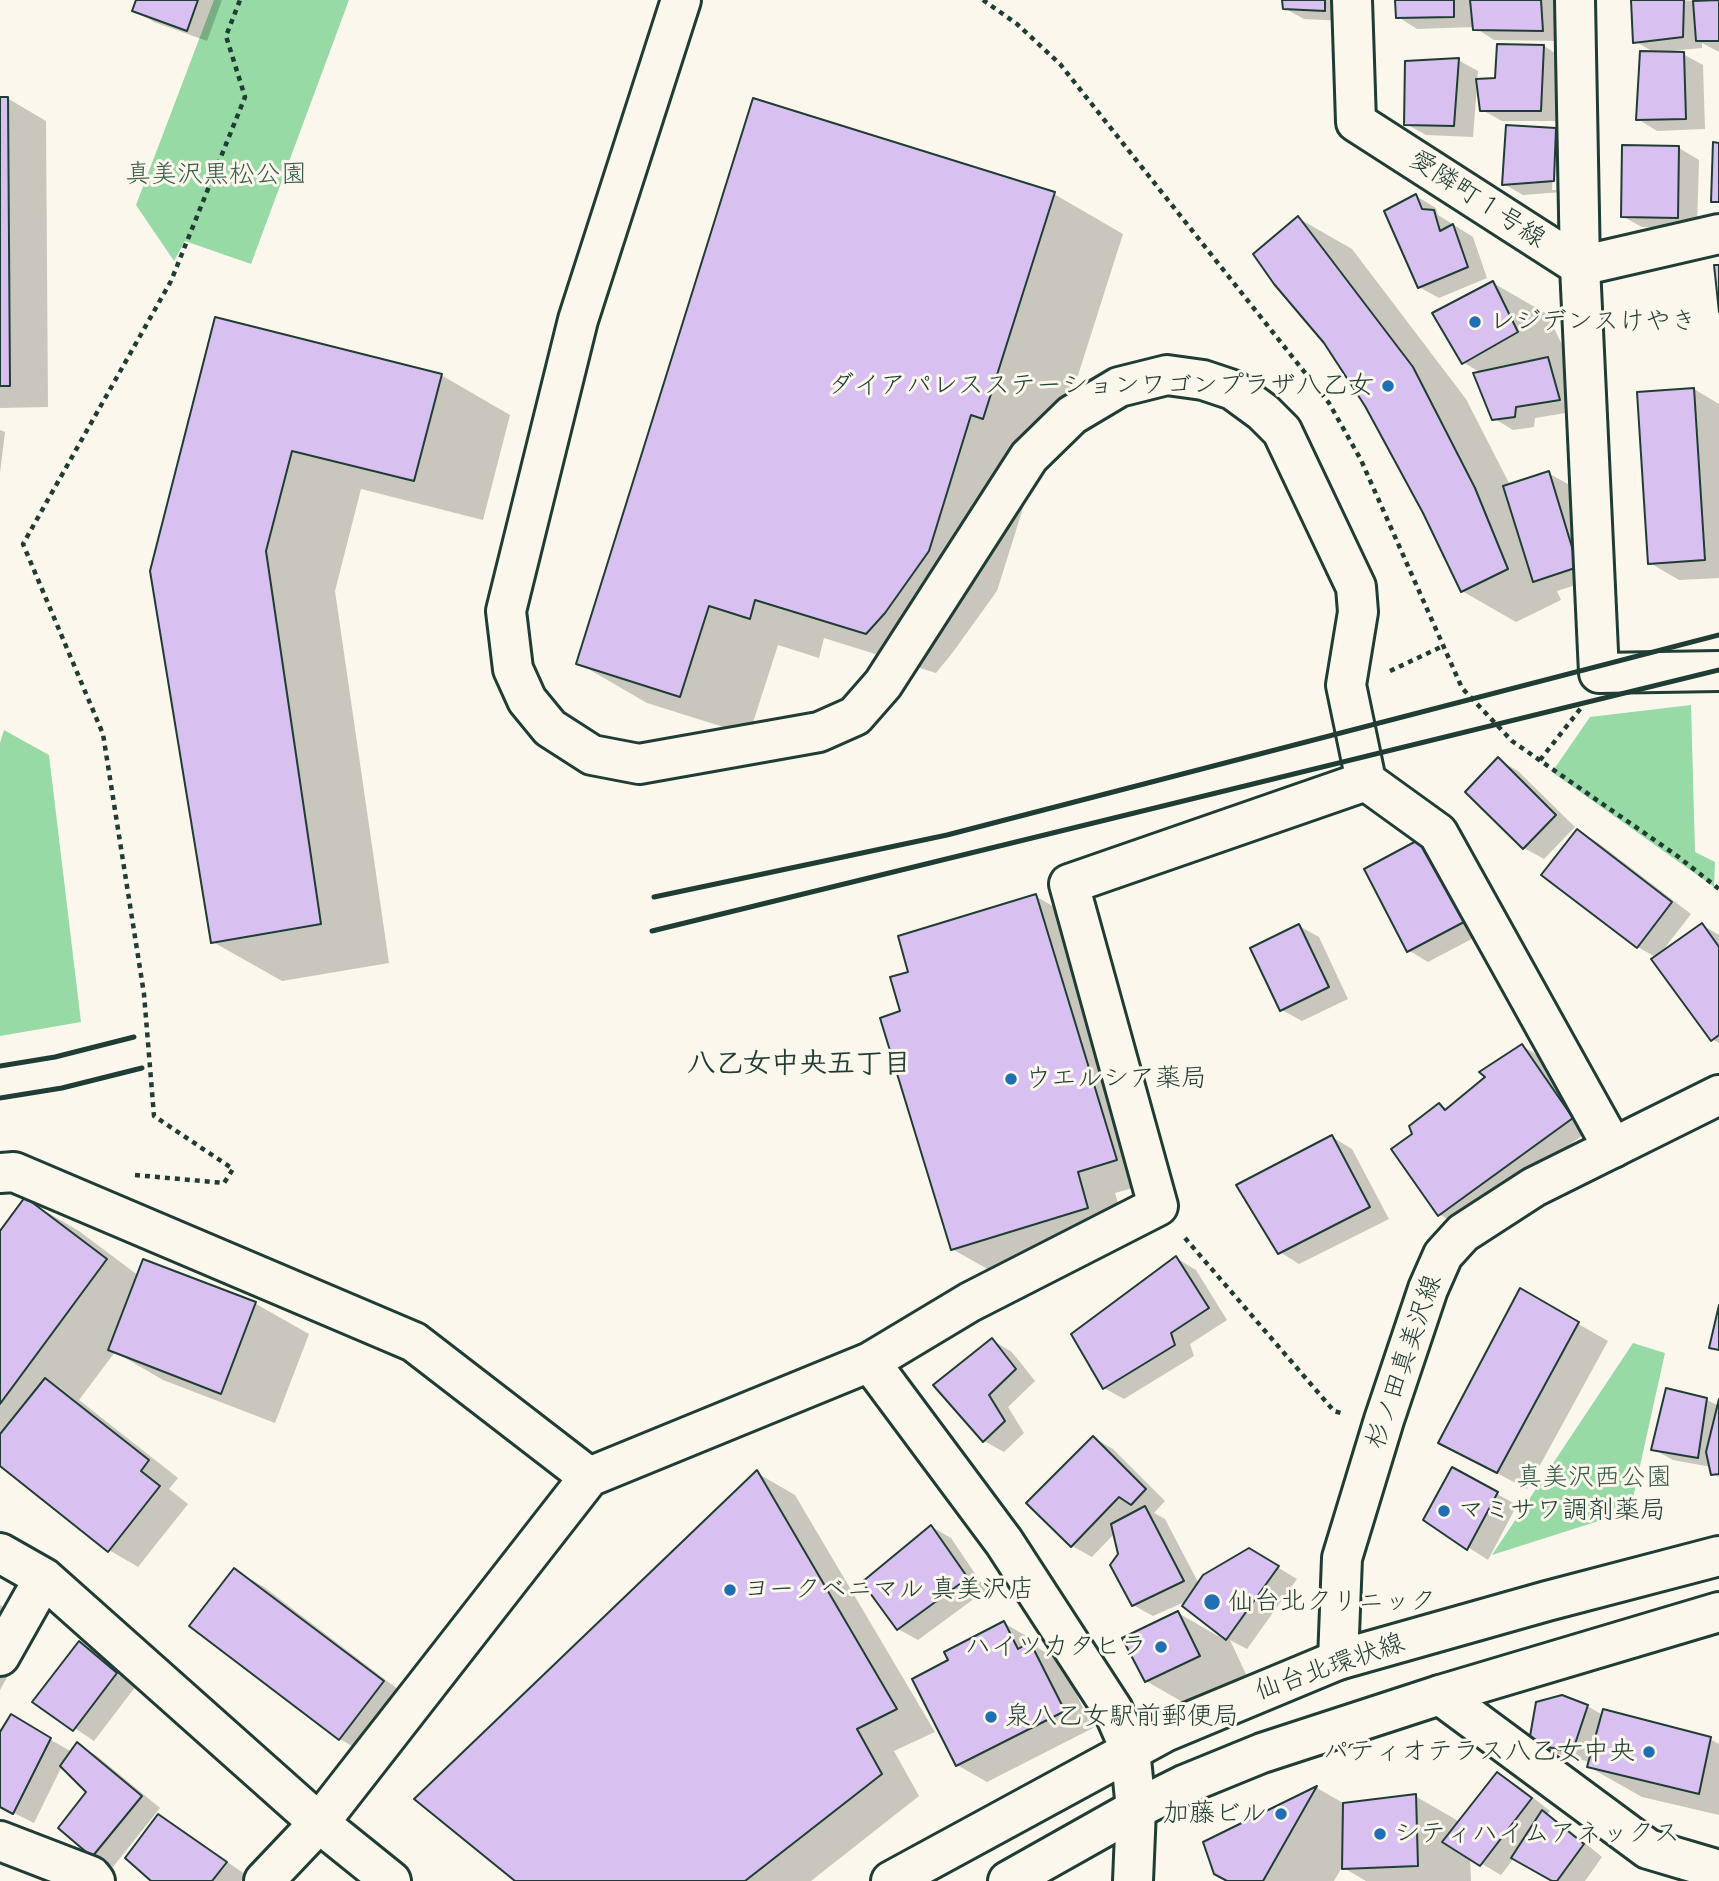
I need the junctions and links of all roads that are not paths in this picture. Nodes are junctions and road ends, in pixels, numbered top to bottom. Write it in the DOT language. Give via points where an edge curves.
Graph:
graph roads {
  1 [pos="681,0"];
  2 [pos="1352,0"];
  3 [pos="1576,0"];
  4 [pos="1719,234"];
  5 [pos="1580,266"];
  6 [pos="1719,671"];
  7 [pos="1366,781"];
  8 [pos="1719,1094"];
  9 [pos="1613,1148"];
  10 [pos="0,1173"];
  11 [pos="870,1362"];
  12 [pos="589,1477"];
  13 [pos="0,1553"];
  14 [pos="1719,1556"];
  15 [pos="44,1578"];
  16 [pos="1719,1612"];
  17 [pos="0,1656"];
  18 [pos="1338,1660"];
  19 [pos="1440,1695"];
  20 [pos="1130,1749"];
  21 [pos="1136,1809"];
  22 [pos="319,1823"];
  23 [pos="0,1841"];
  24 [pos="1719,1870"];
  25 [pos="95,1881"];
  26 [pos="264,1881"];
  27 [pos="391,1881"];
  28 [pos="891,1881"];
  29 [pos="1008,1881"];
  30 [pos="1133,1881"];
  1 -- 7 [label="street" via="578,320 506,611 513,669 527,700 550,728 592,755 639,764 819,732 855,716 891,673 1029,457 1072,415 1119,387 1167,375 1233,390 1282,431 1356,587 1358,612 1346,685"];
  2 -- 5 [label="street, 愛隣町１号線" via="1356,122"];
  3 -- 5 [label="street"];
  4 -- 5 [label="street"];
  5 -- 6 [label="street" via="1599,673"];
  7 -- 9 [label="street" via="1438,833"];
  7 -- 11 [label="street" via="1069,884 1158,1206 970,1302"];
  8 -- 9 [label="street, 杉ノ田真美沢線"];
  9 -- 18 [label="street, 杉ノ田真美沢線" via="1534,1187 1463,1233 1443,1255 1384,1420 1342,1558"];
  10 -- 12 [label="street" via="14,1172 414,1342"];
  11 -- 12 [label="street"];
  11 -- 20 [label="street" via="1004,1542 1113,1710"];
  12 -- 22 [label="street"];
  13 -- 15 [label="street"];
  14 -- 18 [label="street, 仙台北環状線"];
  15 -- 17 [label="street"];
  15 -- 22 [label="street"];
  16 -- 19 [label="street"];
  18 -- 20 [label="street, 仙台北環状線"];
  19 -- 21 [label="street" via="1262,1753"];
  19 -- 24 [label="street" via="1648,1849"];
  20 -- 21 [label="street"];
  20 -- 28 [label="street, 仙台北環状線"];
  21 -- 29 [label="street"];
  21 -- 30 [label="street"];
  22 -- 26 [label="street"];
  22 -- 27 [label="street"];
  23 -- 25 [label="street"];
}
